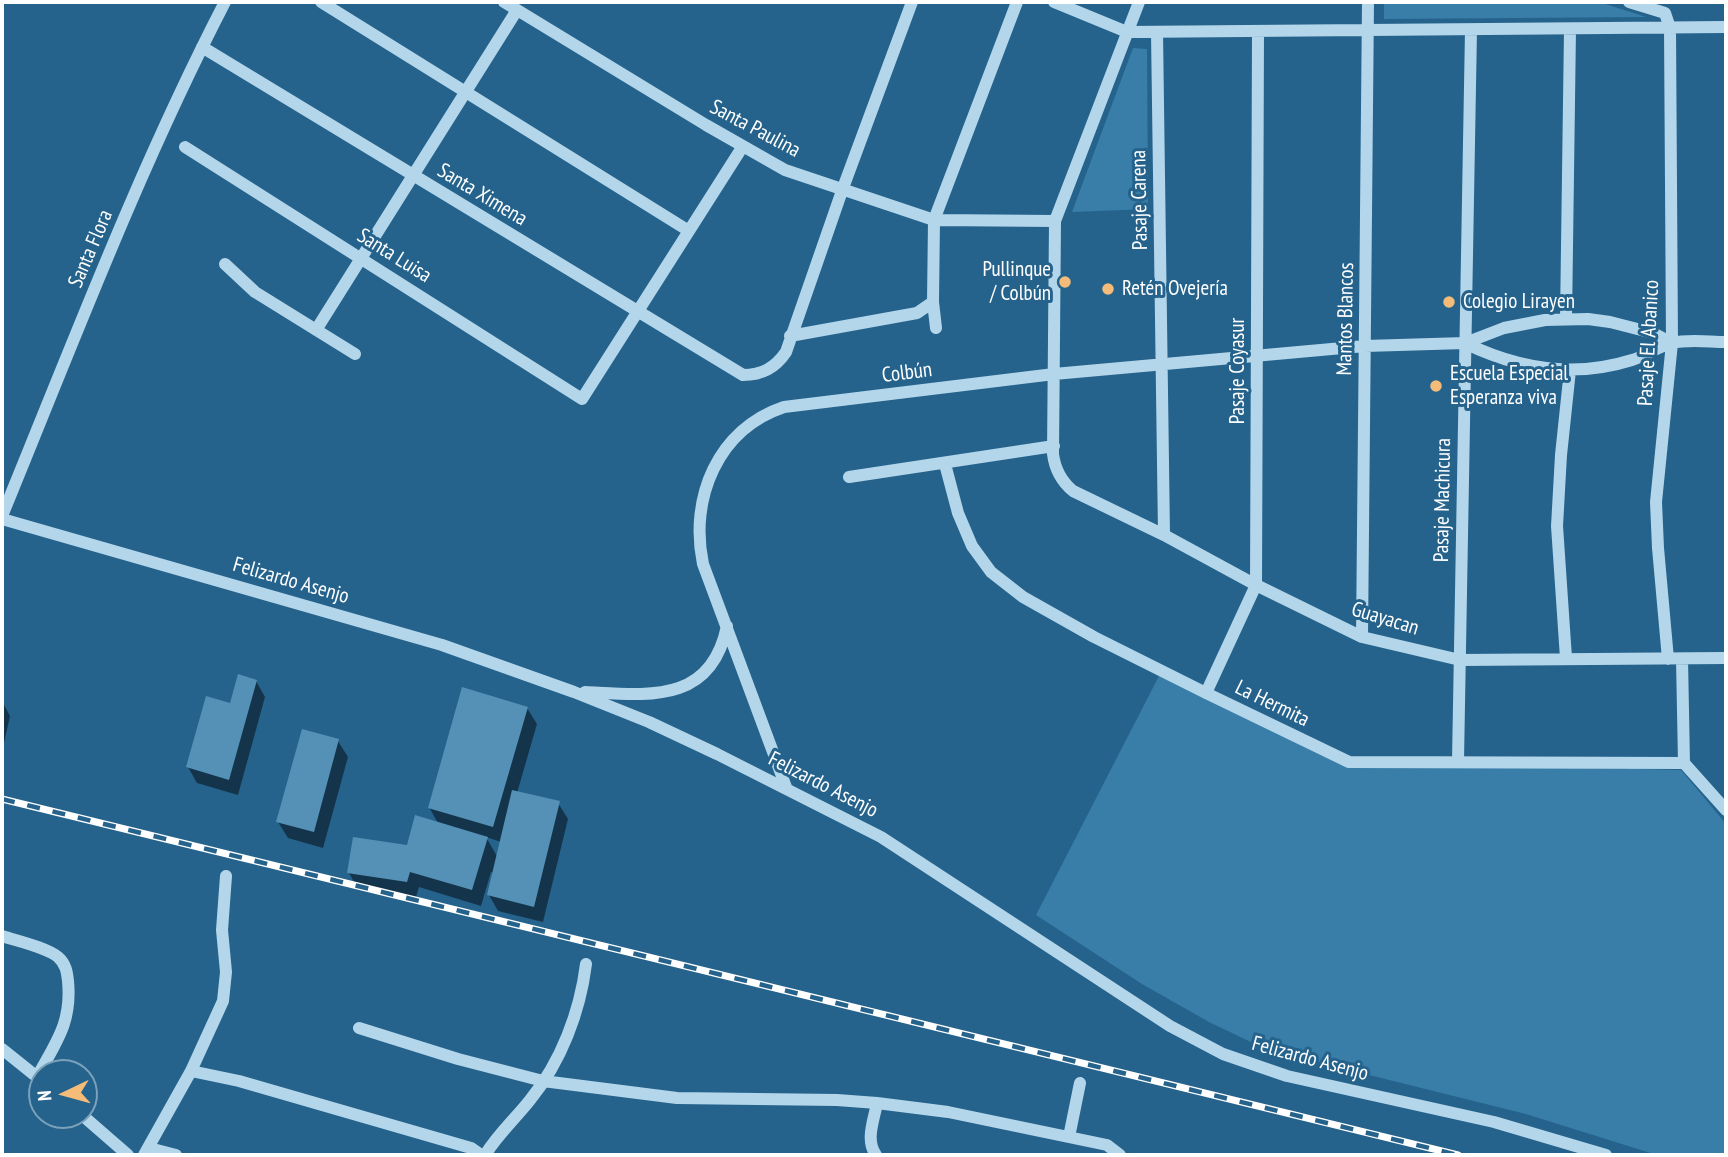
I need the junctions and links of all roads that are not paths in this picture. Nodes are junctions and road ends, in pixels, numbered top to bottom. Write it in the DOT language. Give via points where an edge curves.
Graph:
graph roads {
  1 [pos="225,2"];
  2 [pos="321,2"];
  3 [pos="504,2"];
  4 [pos="912,2"];
  5 [pos="1017,2"];
  6 [pos="1054,2"];
  7 [pos="1139,2"];
  8 [pos="1368,2"];
  9 [pos="1629,2"];
  10 [pos="517,10"];
  11 [pos="1726,27"];
  12 [pos="1670,28"];
  13 [pos="1570,29"];
  14 [pos="1368,30"];
  15 [pos="1471,30"];
  16 [pos="1258,31"];
  17 [pos="1127,32"];
  18 [pos="1157,32"];
  19 [pos="202,47"];
  20 [pos="464,91"];
  21 [pos="186,146"];
  22 [pos="743,146"];
  23 [pos="412,175"];
  24 [pos="843,188"];
  25 [pos="934,220"];
  26 [pos="1055,221"];
  27 [pos="689,231"];
  28 [pos="360,258"];
  29 [pos="225,264"];
  30 [pos="933,302"];
  31 [pos="637,312"];
  32 [pos="1566,319"];
  33 [pos="936,328"];
  34 [pos="316,330"];
  35 [pos="790,336"];
  36 [pos="1726,342"];
  37 [pos="1465,343"];
  38 [pos="1672,343"];
  39 [pos="1365,345"];
  40 [pos="355,354"];
  41 [pos="1258,357"];
  42 [pos="1162,365"];
  43 [pos="1570,370"];
  44 [pos="1054,374"];
  45 [pos="1054,446"];
  46 [pos="945,464"];
  47 [pos="849,477"];
  48 [pos="2,517"];
  49 [pos="1164,535"];
  50 [pos="1256,585"];
  51 [pos="727,624"];
  52 [pos="1362,637"];
  53 [pos="1566,658"];
  54 [pos="1726,658"];
  55 [pos="1675,659"];
  56 [pos="1460,660"];
  57 [pos="574,692"];
  58 [pos="1206,693"];
  59 [pos="1458,761"];
  60 [pos="1684,763"];
  61 [pos="786,787"];
  62 [pos="1726,810"];
  63 [pos="226,876"];
  64 [pos="2,936"];
  65 [pos="586,964"];
  66 [pos="359,1028"];
  67 [pos="2,1049"];
  68 [pos="49,1059"];
  69 [pos="28,1070"];
  70 [pos="191,1071"];
  71 [pos="543,1081"];
  72 [pos="1080,1083"];
  73 [pos="877,1103"];
  74 [pos="98,1129"];
  75 [pos="1069,1137"];
  76 [pos="146,1152"];
  77 [pos="1591,1153"];
  78 [pos="128,1155"];
  79 [pos="176,1155"];
  80 [pos="483,1155"];
  81 [pos="877,1155"];
  82 [pos="1120,1155"];
  83 [pos="1606,1155"];
  1 -- 19 [label="street, Santa Flora"];
  2 -- 20 [label="street"];
  3 -- 10 [label="street, Santa Paulina"];
  4 -- 24 [label="street"];
  5 -- 25 [label="street"];
  6 -- 17 [label="street"];
  7 -- 17 [label="street"];
  8 -- 14 [label="street, Mantos Blancos"];
  9 -- 12 [label="street" via="1665,13"];
  10 -- 20 [label="street"];
  10 -- 22 [label="street, Santa Paulina"];
  11 -- 12 [label="street"];
  12 -- 13 [label="street"];
  12 -- 38 [label="street, Pasaje El Abanico"];
  13 -- 15 [label="street"];
  13 -- 32 [label="street"];
  14 -- 15 [label="street"];
  14 -- 16 [label="street"];
  14 -- 39 [label="street, Mantos Blancos"];
  15 -- 37 [label="street, Pasaje Machicura"];
  16 -- 18 [label="street"];
  16 -- 41 [label="street, Pasaje Coyasur"];
  17 -- 18 [label="street"];
  17 -- 26 [label="street"];
  18 -- 42 [label="street, Pasaje Carena"];
  19 -- 23 [label="street, Santa Ximena"];
  19 -- 48 [label="street, Santa Flora" via="125,217"];
  20 -- 23 [label="street"];
  20 -- 27 [label="street"];
  21 -- 28 [label="street, Santa Luisa"];
  22 -- 24 [label="street, Santa Paulina" via="785,170"];
  22 -- 27 [label="street"];
  23 -- 28 [label="street"];
  23 -- 31 [label="street, Santa Ximena"];
  24 -- 25 [label="street, Santa Paulina"];
  24 -- 35 [label="street"];
  25 -- 26 [label="street, Santa Paulina"];
  25 -- 30 [label="street"];
  26 -- 44 [label="street, Guayacan"];
  27 -- 31 [label="street"];
  28 -- 31 [label="street, Santa Luisa" via="582,399"];
  28 -- 34 [label="street"];
  29 -- 34 [label="street" via="255,292"];
  30 -- 33 [label="street"];
  30 -- 35 [label="street" via="917,313"];
  31 -- 35 [label="street, Santa Ximena" via="744,375 775,365 786,352"];
  32 -- 37 [label="street, Colbún" via="1504,328"];
  32 -- 38 [label="street, Colbún" via="1632,327"];
  34 -- 40 [label="street"];
  36 -- 38 [label="street, Colbún"];
  37 -- 39 [label="street, Colbún"];
  37 -- 43 [label="street, Colbún" via="1505,360"];
  37 -- 56 [label="street, Pasaje Machicura"];
  38 -- 43 [label="street, Colbún" via="1614,365"];
  38 -- 55 [label="street, Pasaje El Abanico" via="1656,502 1658,548"];
  39 -- 41 [label="street, Colbún"];
  39 -- 52 [label="street, Mantos Blancos"];
  41 -- 42 [label="street, Colbún"];
  41 -- 50 [label="street, Pasaje Coyasur"];
  42 -- 44 [label="street, Colbún"];
  42 -- 49 [label="street, Pasaje Carena"];
  43 -- 53 [label="street" via="1557,526"];
  44 -- 45 [label="street, Guayacan"];
  44 -- 51 [label="street, Colbún" via="784,407 752,422 721,456 706,485 699,517 703,564"];
  45 -- 46 [label="street"];
  45 -- 49 [label="street, Guayacan" via="1056,470 1073,491"];
  46 -- 47 [label="street"];
  46 -- 58 [label="street, La Hermita" via="972,546 991,572 1035,604"];
  48 -- 57 [label="street, Felizardo Asenjo" via="442,645"];
  49 -- 50 [label="street, Guayacan"];
  50 -- 52 [label="street, Guayacan"];
  50 -- 58 [label="street"];
  51 -- 57 [label="street" via="709,666 679,689 646,695"];
  51 -- 61 [label="street, Colbún"];
  52 -- 56 [label="street, Guayacan"];
  53 -- 55 [label="street, Guayacan"];
  53 -- 56 [label="street, Guayacan"];
  54 -- 55 [label="street, Guayacan"];
  55 -- 60 [label="street"];
  56 -- 59 [label="street, Pasaje Machicura"];
  57 -- 61 [label="street, Felizardo Asenjo"];
  58 -- 59 [label="street, La Hermita" via="1349,762"];
  59 -- 60 [label="street, La Hermita"];
  60 -- 62 [label="street"];
  61 -- 77 [label="street, Felizardo Asenjo" via="881,837 1170,1026 1223,1054 1287,1076 1494,1122"];
  63 -- 70 [label="street" via="222,930 225,993"];
  64 -- 68 [label="street" via="52,954 66,970 68,1016"];
  65 -- 71 [label="street" via="571,1024"];
  66 -- 71 [label="street"];
  67 -- 69 [label="street"];
  70 -- 76 [label="street"];
  70 -- 80 [label="street" via="239,1081"];
  71 -- 73 [label="street" via="677,1098"];
  71 -- 80 [label="street"];
  72 -- 75 [label="street"];
  73 -- 75 [label="street" via="948,1112"];
  73 -- 81 [label="street" via="870,1138"];
  74 -- 78 [label="street"];
  75 -- 82 [label="street" via="1107,1145"];
  76 -- 79 [label="street"];
  77 -- 83 [label="street, Felizardo Asenjo"];
}
